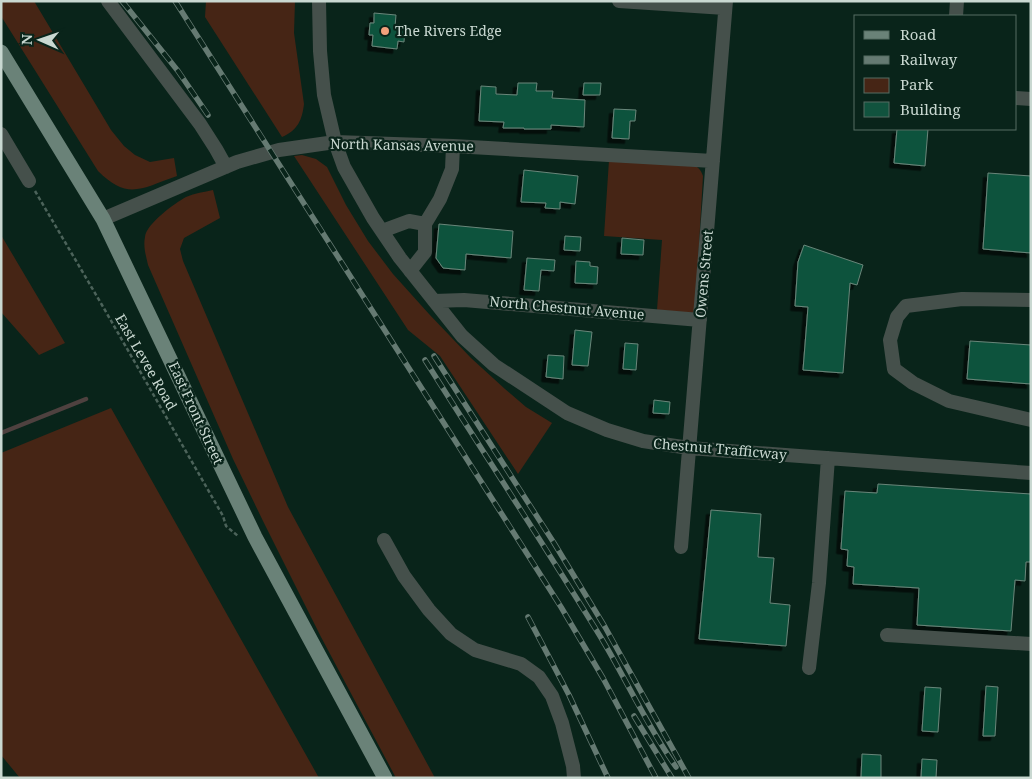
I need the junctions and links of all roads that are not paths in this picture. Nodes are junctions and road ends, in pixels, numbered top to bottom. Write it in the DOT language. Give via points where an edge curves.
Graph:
graph roads {
  1 [pos="108,1"];
  2 [pos="319,1"];
  3 [pos="619,1"];
  4 [pos="957,1"];
  5 [pos="725,4"];
  6 [pos="956,15"];
  7 [pos="1,52"];
  8 [pos="1017,98"];
  9 [pos="1031,99"];
  10 [pos="1,134"];
  11 [pos="335,142"];
  12 [pos="454,146"];
  13 [pos="713,161"];
  14 [pos="226,167"];
  15 [pos="29,181"];
  16 [pos="103,219"];
  17 [pos="425,224"];
  18 [pos="382,231"];
  19 [pos="410,271"];
  20 [pos="1031,300"];
  21 [pos="434,301"];
  22 [pos="700,320"];
  23 [pos="1031,420"];
  24 [pos="688,448"];
  25 [pos="828,458"];
  26 [pos="1031,473"];
  27 [pos="384,540"];
  28 [pos="681,547"];
  29 [pos="887,635"];
  30 [pos="1031,644"];
  31 [pos="809,668"];
  32 [pos="385,778"];
  33 [pos="574,778"];
  1 -- 14 [label="street" via="200,124"];
  2 -- 11 [label="street, Chestnut Trafficway" via="324,96"];
  3 -- 5 [label="street"];
  4 -- 6 [label="street"];
  5 -- 13 [label="street, Owens Street"];
  7 -- 16 [label="main road, East Front Street"];
  8 -- 9 [label="street"];
  10 -- 15 [label="street"];
  11 -- 12 [label="street, North Kansas Avenue"];
  11 -- 14 [label="street, North Kansas Avenue" via="279,150"];
  11 -- 18 [label="street, Chestnut Trafficway" via="344,167"];
  12 -- 13 [label="street, North Kansas Avenue"];
  12 -- 17 [label="street" via="452,168 440,199"];
  13 -- 22 [label="street, Owens Street"];
  14 -- 16 [label="street, North Kansas Avenue"];
  16 -- 32 [label="main road, East Front Street" via="255,537"];
  17 -- 18 [label="street" via="409,221"];
  17 -- 19 [label="street" via="426,252"];
  18 -- 19 [label="street, Chestnut Trafficway"];
  19 -- 21 [label="street, Chestnut Trafficway"];
  20 -- 23 [label="street" via="962,299 906,306 897,317 890,340 894,369 914,383 949,401"];
  21 -- 22 [label="street, North Chestnut Avenue" via="464,300"];
  21 -- 24 [label="street, Chestnut Trafficway" via="462,336 494,365 567,413 643,441"];
  22 -- 24 [label="street, Owens Street"];
  24 -- 25 [label="street, Chestnut Trafficway"];
  24 -- 28 [label="street, Owens Street"];
  25 -- 26 [label="street, Chestnut Trafficway"];
  25 -- 31 [label="street"];
  27 -- 33 [label="street" via="404,576 451,634 475,650 521,664 539,677 552,696 562,723"];
  29 -- 30 [label="street"];
}
